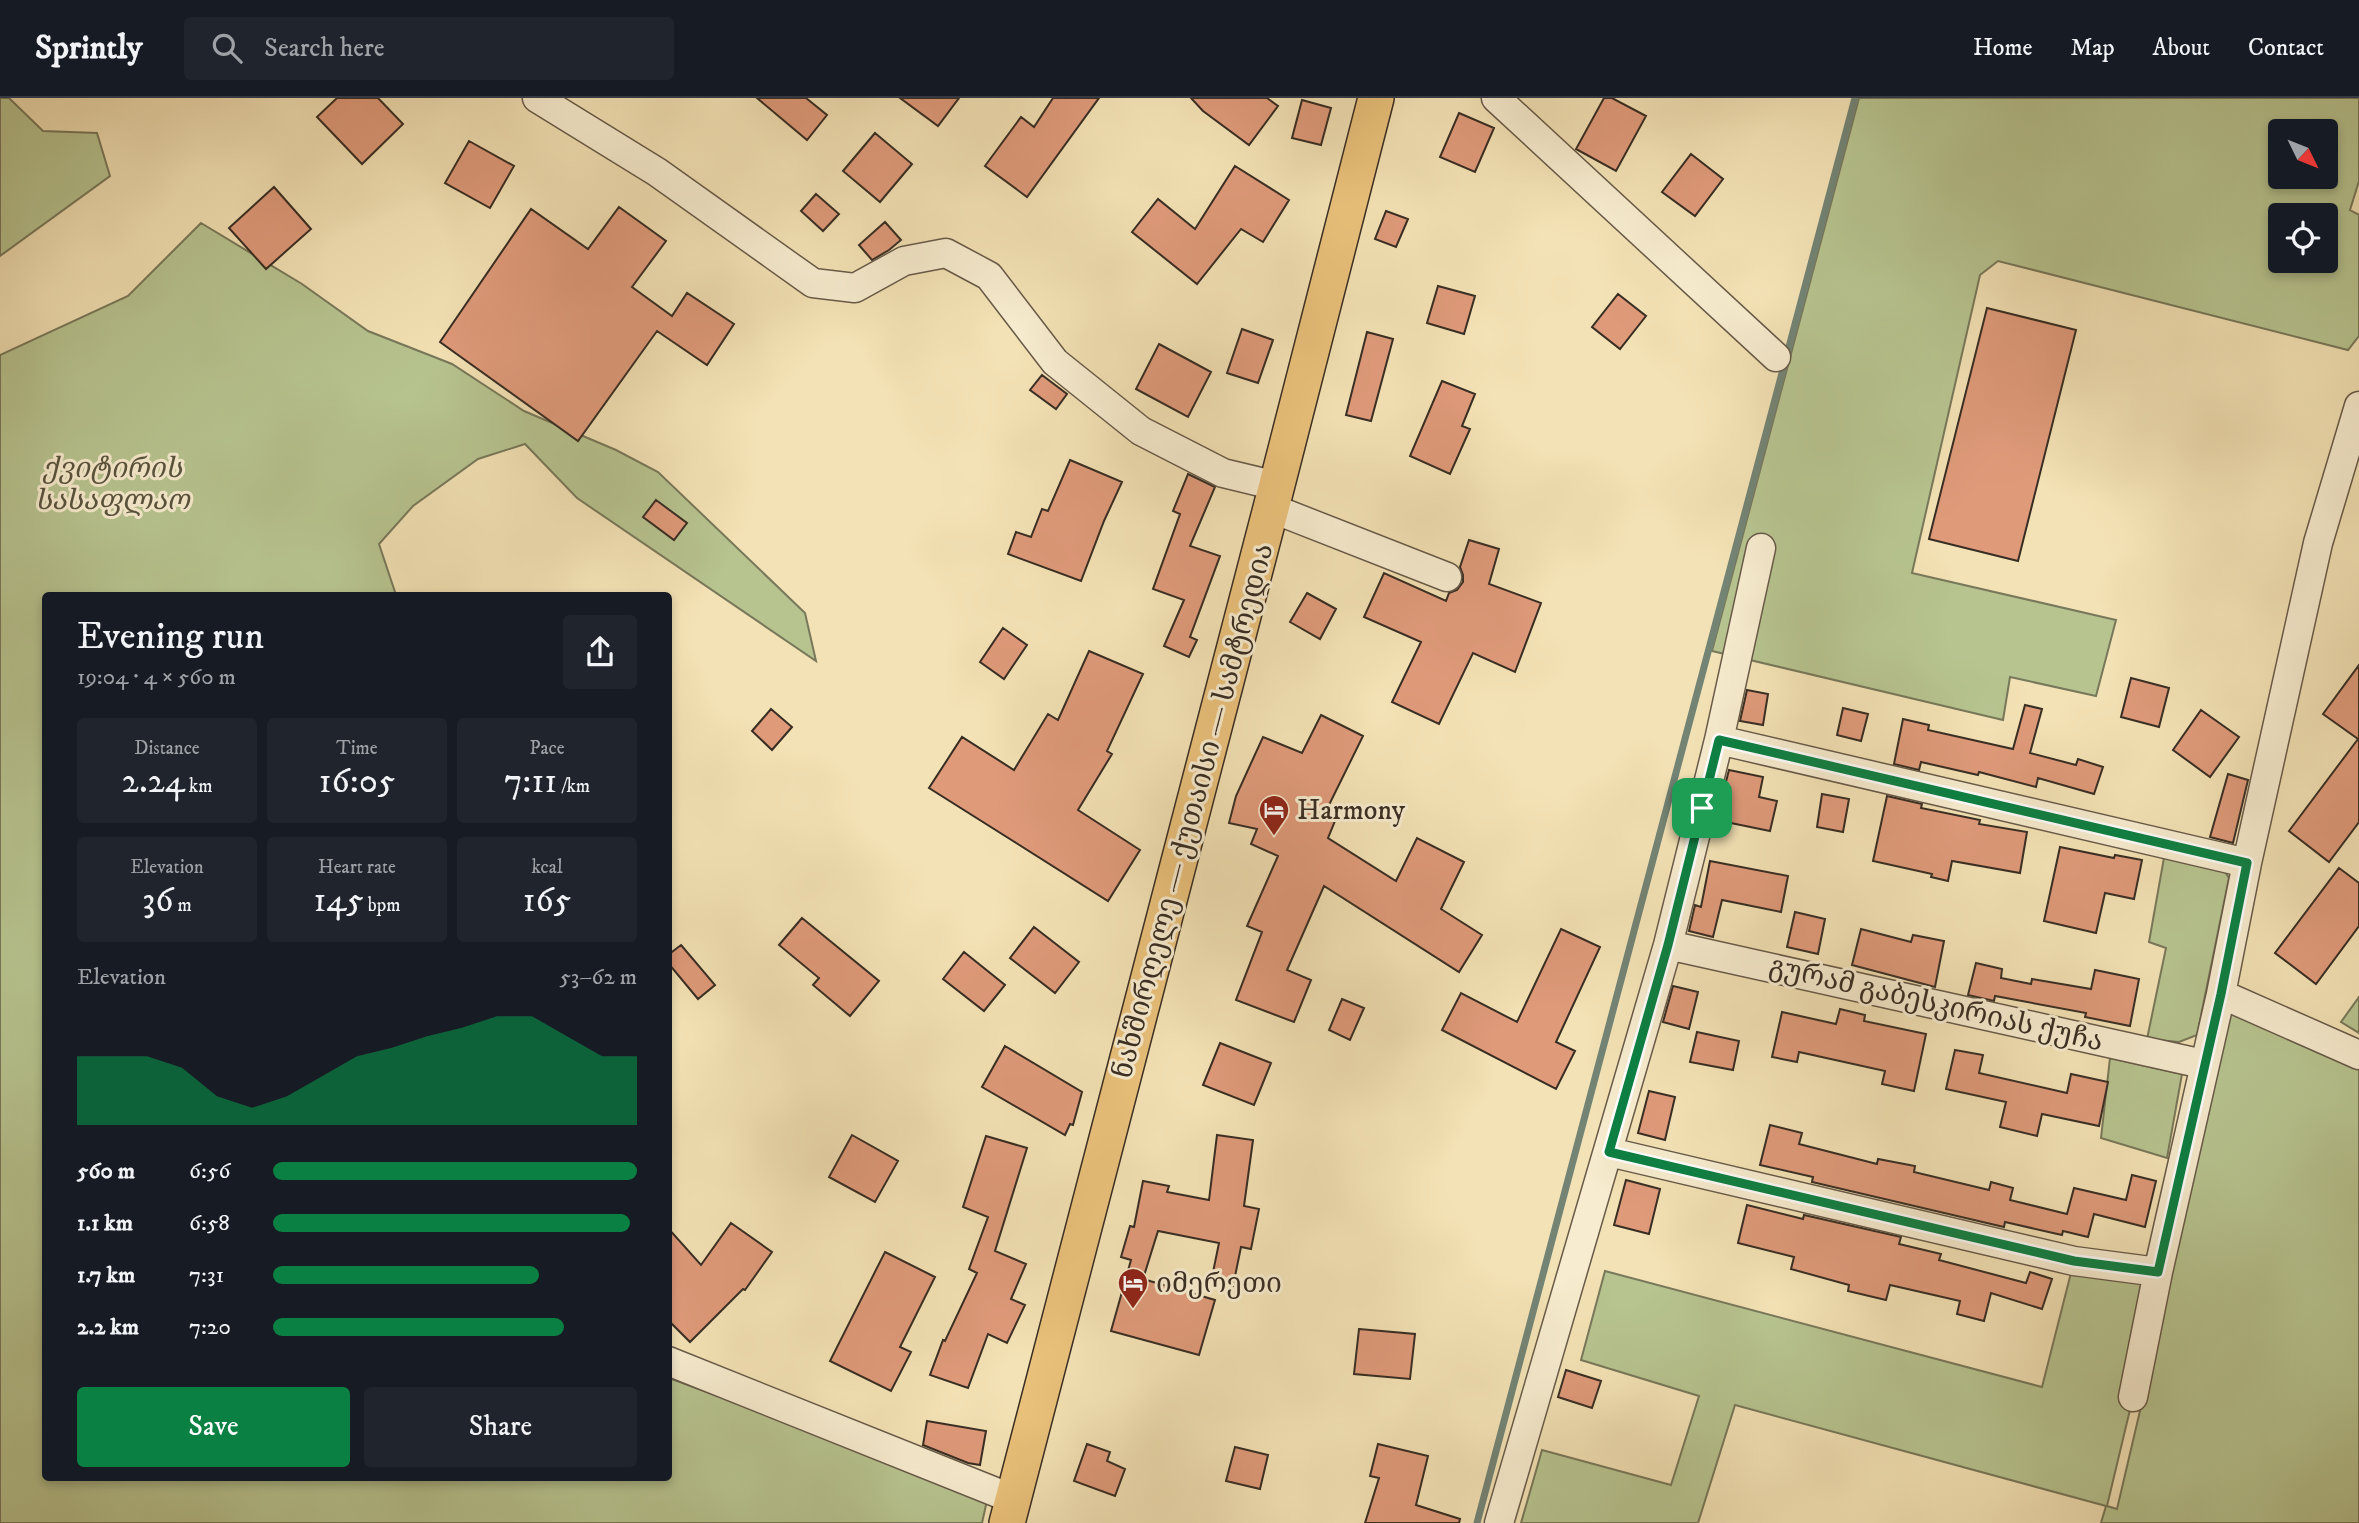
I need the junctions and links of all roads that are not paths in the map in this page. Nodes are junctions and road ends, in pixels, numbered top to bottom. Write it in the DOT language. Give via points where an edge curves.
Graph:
graph roads {
  1 [pos="537,98"];
  2 [pos="1376,98"];
  3 [pos="1496,98"];
  4 [pos="1776,357"];
  5 [pos="2359,406"];
  6 [pos="1274,497"];
  7 [pos="1761,548"];
  8 [pos="1447,577"];
  9 [pos="1719,740"];
  10 [pos="2247,863"];
  11 [pos="1668,945"];
  12 [pos="2221,994"];
  13 [pos="2359,1055"];
  14 [pos="2203,1064"];
  15 [pos="1609,1152"];
  16 [pos="2158,1272"];
  17 [pos="672,1363"];
  18 [pos="2133,1397"];
  19 [pos="1010,1511"];
  20 [pos="1499,1523"];
  1 -- 6 [label="street" via="657,172 813,283 855,288 904,261 946,253 989,276 1055,362 1141,431"];
  2 -- 6 [label="main road, ნახშირღელე — ქუთაისი — სამტრედია"];
  3 -- 4 [label="street"];
  5 -- 10 [label="street" via="2318,542"];
  6 -- 8 [label="street"];
  6 -- 19 [label="main road, ნახშირღელე — ქუთაისი — სამტრედია"];
  7 -- 9 [label="street"];
  9 -- 10 [label="street"];
  9 -- 11 [label="street"];
  10 -- 12 [label="street"];
  11 -- 14 [label="street, გურამ გაბესკირიას ქუჩა"];
  11 -- 15 [label="street"];
  12 -- 13 [label="street"];
  12 -- 14 [label="street"];
  14 -- 16 [label="street"];
  15 -- 16 [label="street" via="2074,1261"];
  15 -- 20 [label="street"];
  16 -- 18 [label="street"];
  17 -- 19 [label="street"];
}
